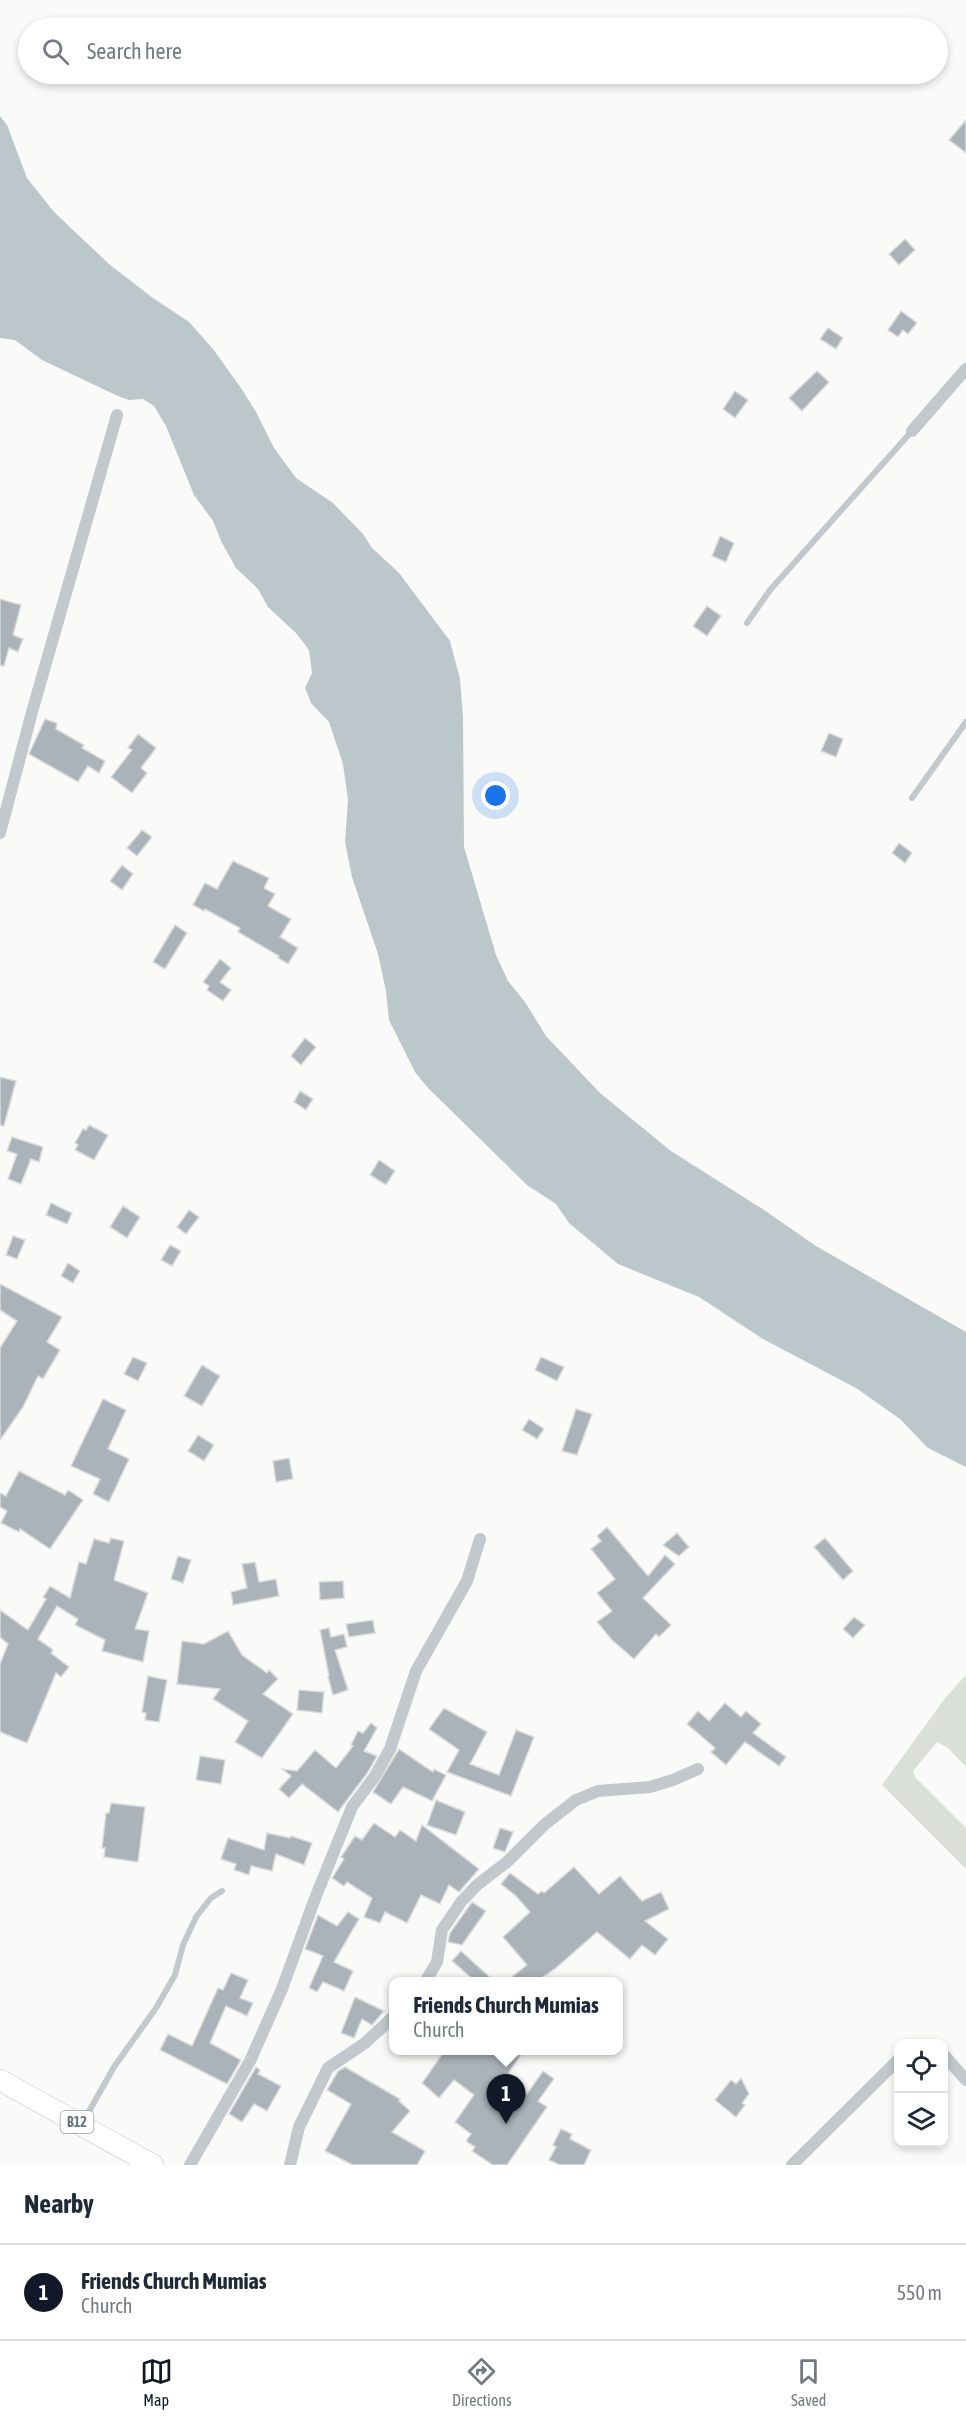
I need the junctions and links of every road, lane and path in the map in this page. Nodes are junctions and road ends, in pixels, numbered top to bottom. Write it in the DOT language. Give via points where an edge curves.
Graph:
graph roads {
  1 [pos="966,369"];
  2 [pos="117,415"];
  3 [pos="912,431"];
  4 [pos="747,623"];
  5 [pos="966,722"];
  6 [pos="912,798"];
  7 [pos="0,833"];
  8 [pos="480,1539"];
  9 [pos="698,1769"];
  10 [pos="222,1891"];
  11 [pos="428,1977"];
  12 [pos="389,2020"];
  13 [pos="948,2060"];
  14 [pos="894,2064"];
  15 [pos="0,2080"];
  16 [pos="966,2080"];
  17 [pos="82,2124"];
  18 [pos="153,2165"];
  19 [pos="190,2165"];
  20 [pos="290,2165"];
  21 [pos="792,2165"];
  1 -- 3 [label="street"];
  2 -- 7 [label="street"];
  3 -- 4 [label="lane" via="770,590"];
  5 -- 6 [label="lane"];
  8 -- 19 [label="street" via="467,1581 416,1671 390,1749 352,1807 250,2061"];
  9 -- 11 [label="street" via="650,1787 598,1791 576,1800 461,1902 441,1930 440,1952"];
  10 -- 17 [label="lane" via="196,1917 175,1975 114,2067"];
  12 -- 20 [label="street" via="365,2043 328,2068 299,2127"];
  13 -- 16 [label="street"];
  14 -- 21 [label="street"];
  15 -- 17 [label="highway, B12"];
  17 -- 18 [label="highway, B12"];
}
